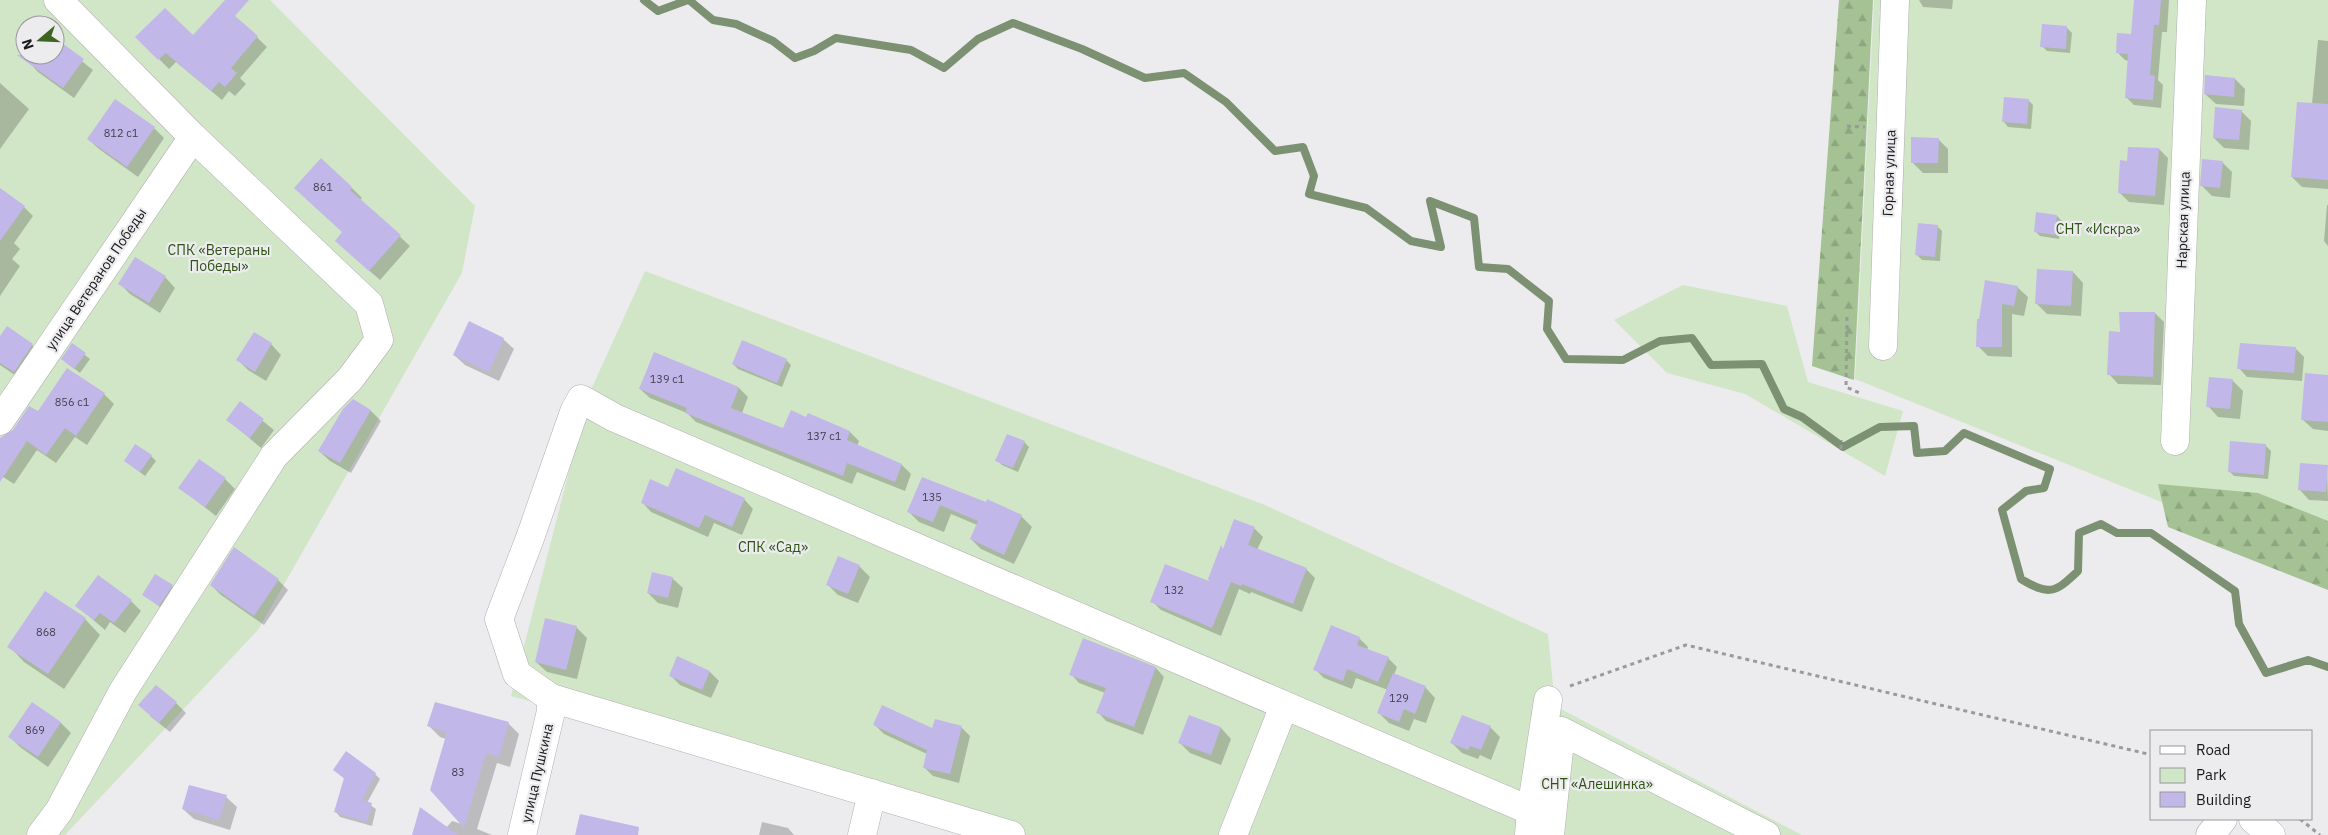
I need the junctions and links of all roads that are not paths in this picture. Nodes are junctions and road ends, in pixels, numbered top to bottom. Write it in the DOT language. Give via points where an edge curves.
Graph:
graph roads {
  1 [pos="58,0"];
  2 [pos="1895,0"];
  3 [pos="2192,0"];
  4 [pos="193,137"];
  5 [pos="1883,346"];
  6 [pos="0,421"];
  7 [pos="2175,441"];
  8 [pos="1548,700"];
  9 [pos="551,704"];
  10 [pos="1284,706"];
  11 [pos="872,793"];
  12 [pos="2222,820"];
  13 [pos="2254,820"];
  14 [pos="1530,823"];
  15 [pos="41,835"];
  16 [pos="522,835"];
  17 [pos="862,835"];
  18 [pos="1011,835"];
  19 [pos="1232,835"];
  20 [pos="1550,835"];
  21 [pos="1766,835"];
  22 [pos="2210,835"];
  23 [pos="2271,835"];
  1 -- 4 [label="street"];
  2 -- 5 [label="street, Горная улица"];
  3 -- 7 [label="street, Нарская улица"];
  4 -- 6 [label="street, улица Ветеранов Победы"];
  4 -- 15 [label="street" via="370,304 379,340 350,379 274,456 123,690 59,811"];
  8 -- 14 [label="street"];
  9 -- 10 [label="street" via="517,674 499,619 581,400 624,422"];
  9 -- 11 [label="street"];
  9 -- 16 [label="street, улица Пушкина"];
  10 -- 14 [label="street"];
  10 -- 19 [label="street"];
  11 -- 17 [label="street"];
  11 -- 18 [label="street"];
  12 -- 22 [label="street"];
  13 -- 23 [label="street"];
  20 -- 21 [label="street" via="1561,731"];
}
